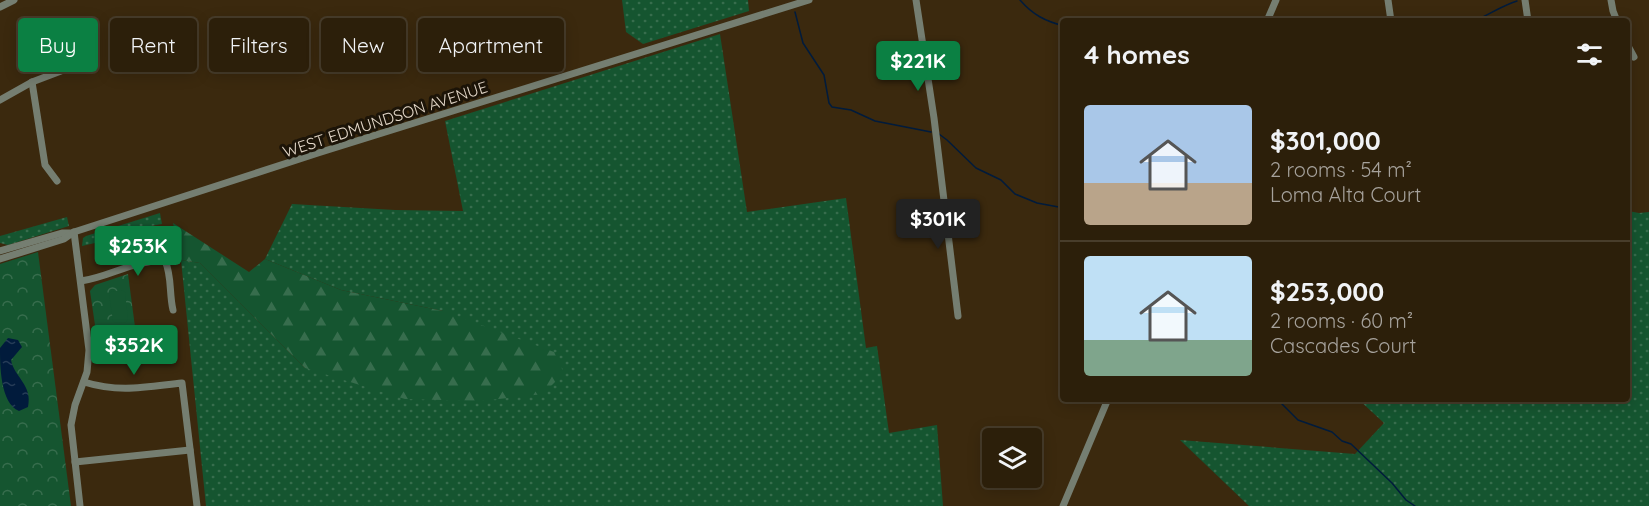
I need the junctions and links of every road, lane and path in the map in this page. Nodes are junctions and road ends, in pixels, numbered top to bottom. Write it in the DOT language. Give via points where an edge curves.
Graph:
graph roads {
  1 [pos="14,0"];
  2 [pos="809,0"];
  3 [pos="916,0"];
  4 [pos="1276,0"];
  5 [pos="1388,0"];
  6 [pos="1525,0"];
  7 [pos="1611,0"];
  8 [pos="0,7"];
  9 [pos="1268,18"];
  10 [pos="1391,18"];
  11 [pos="1528,18"];
  12 [pos="1615,18"];
  13 [pos="1630,50"];
  14 [pos="1634,57"];
  15 [pos="58,72"];
  16 [pos="32,82"];
  17 [pos="0,100"];
  18 [pos="57,182"];
  19 [pos="74,232"];
  20 [pos="0,251"];
  21 [pos="0,259"];
  22 [pos="81,281"];
  23 [pos="173,310"];
  24 [pos="958,316"];
  25 [pos="84,382"];
  26 [pos="1107,402"];
  27 [pos="190,450"];
  28 [pos="75,462"];
  29 [pos="80,506"];
  30 [pos="196,506"];
  31 [pos="1063,506"];
  1 -- 8 [label="street"];
  2 -- 19 [label="street, WEST EDMUNDSON AVENUE"];
  3 -- 24 [label="street"];
  4 -- 9 [label="street"];
  5 -- 10 [label="street"];
  6 -- 11 [label="street"];
  7 -- 12 [label="street"];
  13 -- 14 [label="street"];
  15 -- 16 [label="street"];
  16 -- 17 [label="street"];
  16 -- 18 [label="street" via="45,165"];
  19 -- 20 [label="street, WEST EDMUNDSON AVENUE"];
  19 -- 21 [label="street, WEST EDMUNDSON AVENUE" via="64,239"];
  19 -- 22 [label="street"];
  22 -- 23 [label="street" via="165,261"];
  22 -- 25 [label="street" via="89,350"];
  25 -- 27 [label="street" via="125,390 182,383"];
  25 -- 28 [label="street" via="72,415"];
  26 -- 31 [label="street"];
  27 -- 28 [label="street"];
  27 -- 30 [label="street"];
  28 -- 29 [label="street"];
}
